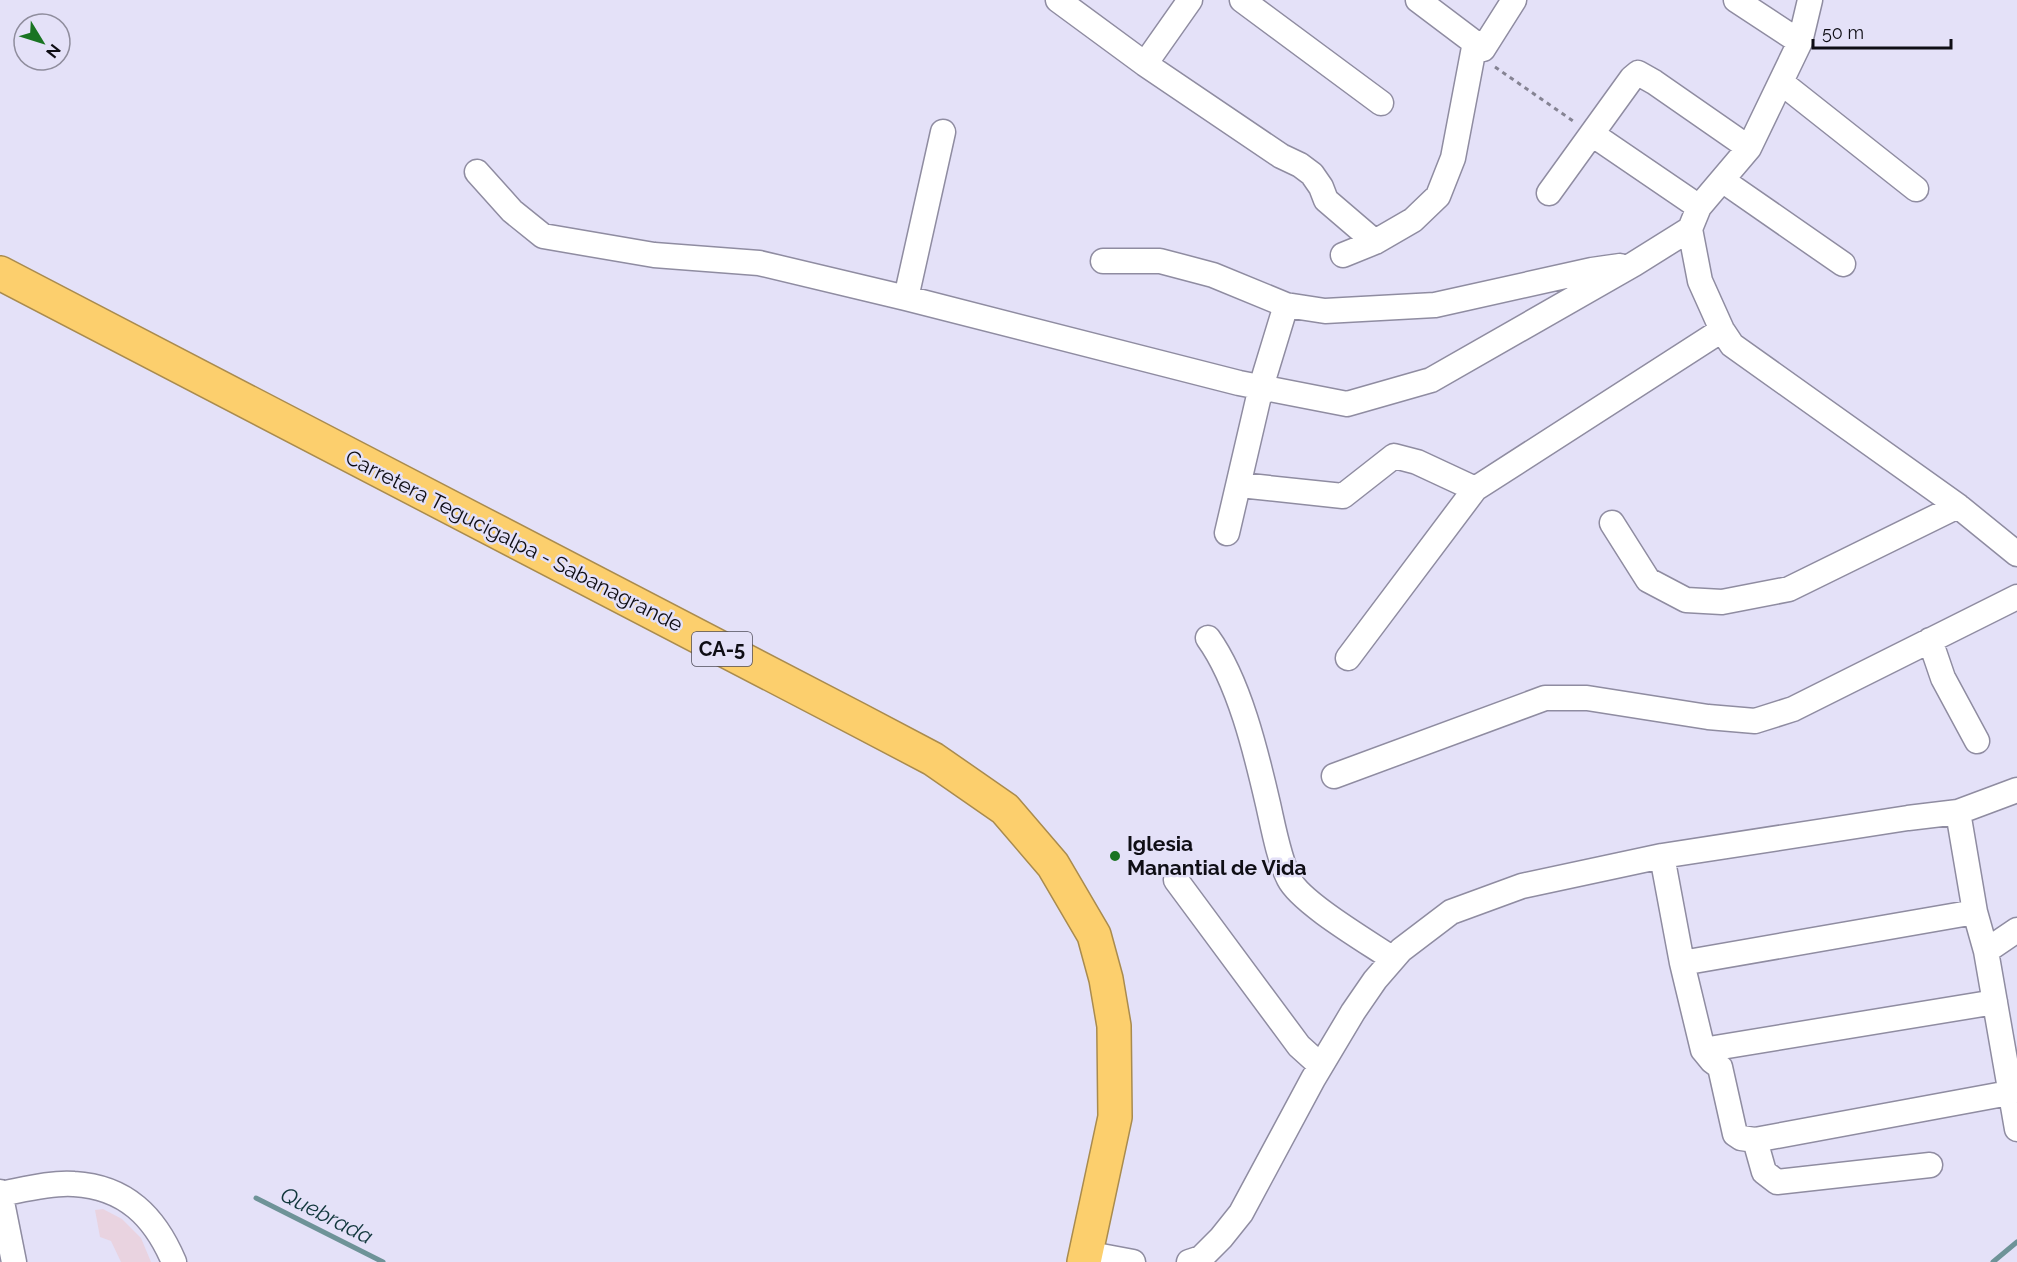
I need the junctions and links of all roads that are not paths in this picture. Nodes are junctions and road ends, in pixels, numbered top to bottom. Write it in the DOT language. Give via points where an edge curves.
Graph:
graph roads {
  1 [pos="1058,0"];
  2 [pos="1190,0"];
  3 [pos="1242,0"];
  4 [pos="1418,0"];
  5 [pos="1514,0"];
  6 [pos="1736,0"];
  7 [pos="1810,0"];
  8 [pos="1800,42"];
  9 [pos="1479,45"];
  10 [pos="1145,64"];
  11 [pos="1782,83"];
  12 [pos="1381,104"];
  13 [pos="944,132"];
  14 [pos="1592,134"];
  15 [pos="1749,148"];
  16 [pos="477,172"];
  17 [pos="1722,180"];
  18 [pos="1916,189"];
  19 [pos="1549,193"];
  20 [pos="1699,207"];
  21 [pos="1690,229"];
  22 [pos="1375,242"];
  23 [pos="1343,255"];
  24 [pos="1103,261"];
  25 [pos="1634,264"];
  26 [pos="1843,264"];
  27 [pos="0,273"];
  28 [pos="906,298"];
  29 [pos="1286,305"];
  30 [pos="1722,330"];
  31 [pos="1261,387"];
  32 [pos="1240,485"];
  33 [pos="1475,489"];
  34 [pos="1958,506"];
  35 [pos="1611,523"];
  36 [pos="1227,533"];
  37 [pos="2017,554"];
  38 [pos="2017,597"];
  39 [pos="1208,638"];
  40 [pos="1930,640"];
  41 [pos="1348,658"];
  42 [pos="1977,741"];
  43 [pos="1334,776"];
  44 [pos="2017,790"];
  45 [pos="1958,812"];
  46 [pos="1662,856"];
  47 [pos="1176,880"];
  48 [pos="1976,912"];
  49 [pos="2017,930"];
  50 [pos="1986,951"];
  51 [pos="1393,959"];
  52 [pos="1682,963"];
  53 [pos="1995,1002"];
  54 [pos="1703,1050"];
  55 [pos="1320,1065"];
  56 [pos="2009,1093"];
  57 [pos="2017,1130"];
  58 [pos="1755,1140"];
  59 [pos="1930,1165"];
  60 [pos="0,1193"];
  61 [pos="1085,1257"];
  62 [pos="14,1262"];
  63 [pos="174,1262"];
  64 [pos="1133,1262"];
  65 [pos="1189,1262"];
  1 -- 10 [label="street"];
  2 -- 10 [label="street"];
  3 -- 12 [label="street"];
  4 -- 9 [label="street"];
  5 -- 9 [label="street"];
  6 -- 8 [label="street"];
  7 -- 8 [label="street"];
  8 -- 11 [label="street"];
  9 -- 22 [label="street" via="1453,158 1438,196 1413,220"];
  10 -- 22 [label="street" via="1312,174 1326,200"];
  11 -- 15 [label="street"];
  11 -- 18 [label="street"];
  13 -- 28 [label="street"];
  14 -- 15 [label="street" via="1638,74"];
  14 -- 19 [label="street"];
  14 -- 20 [label="street"];
  15 -- 17 [label="street"];
  16 -- 28 [label="street" via="512,211 543,236 654,255 759,263"];
  17 -- 20 [label="street"];
  17 -- 26 [label="street"];
  20 -- 21 [label="street"];
  21 -- 25 [label="street"];
  21 -- 30 [label="street" via="1700,281"];
  22 -- 23 [label="street"];
  24 -- 29 [label="street" via="1160,261 1213,275"];
  25 -- 29 [label="street" via="1435,305 1325,311"];
  25 -- 31 [label="street" via="1431,380 1347,404"];
  27 -- 61 [label="highway, Carretera Tegucigalpa - Sabanagrande / CA-5" via="933,759 1005,809 1053,866 1094,935 1106,980 1114,1026 1115,1116"];
  28 -- 31 [label="street"];
  29 -- 31 [label="street"];
  30 -- 33 [label="street"];
  30 -- 34 [label="street" via="1732,345"];
  31 -- 32 [label="street"];
  32 -- 33 [label="street" via="1343,496 1394,456 1417,462"];
  32 -- 36 [label="street"];
  33 -- 41 [label="street"];
  34 -- 35 [label="street" via="1789,589 1722,602 1686,600 1648,580"];
  34 -- 37 [label="street"];
  38 -- 40 [label="street"];
  39 -- 51 [label="street" via="1220,654 1239,701 1289,880 1306,899"];
  40 -- 42 [label="street" via="1942,678"];
  40 -- 43 [label="street" via="1792,709 1755,721 1587,698 1545,698"];
  44 -- 45 [label="street"];
  45 -- 46 [label="street"];
  45 -- 48 [label="street"];
  46 -- 51 [label="street" via="1522,886 1451,912"];
  46 -- 52 [label="street"];
  47 -- 55 [label="street" via="1299,1046"];
  48 -- 50 [label="street"];
  48 -- 52 [label="street"];
  49 -- 50 [label="street"];
  50 -- 53 [label="street"];
  51 -- 55 [label="street"];
  52 -- 54 [label="street"];
  53 -- 54 [label="street"];
  53 -- 56 [label="street"];
  54 -- 58 [label="street" via="1720,1066 1735,1134"];
  55 -- 65 [label="street" via="1241,1213 1208,1252"];
  56 -- 57 [label="street"];
  56 -- 58 [label="street"];
  58 -- 59 [label="street" via="1764,1172 1777,1182"];
  60 -- 62 [label="street"];
  60 -- 63 [label="street" via="74,1184 109,1191 130,1201 151,1219"];
  61 -- 64 [label="street"];
}
